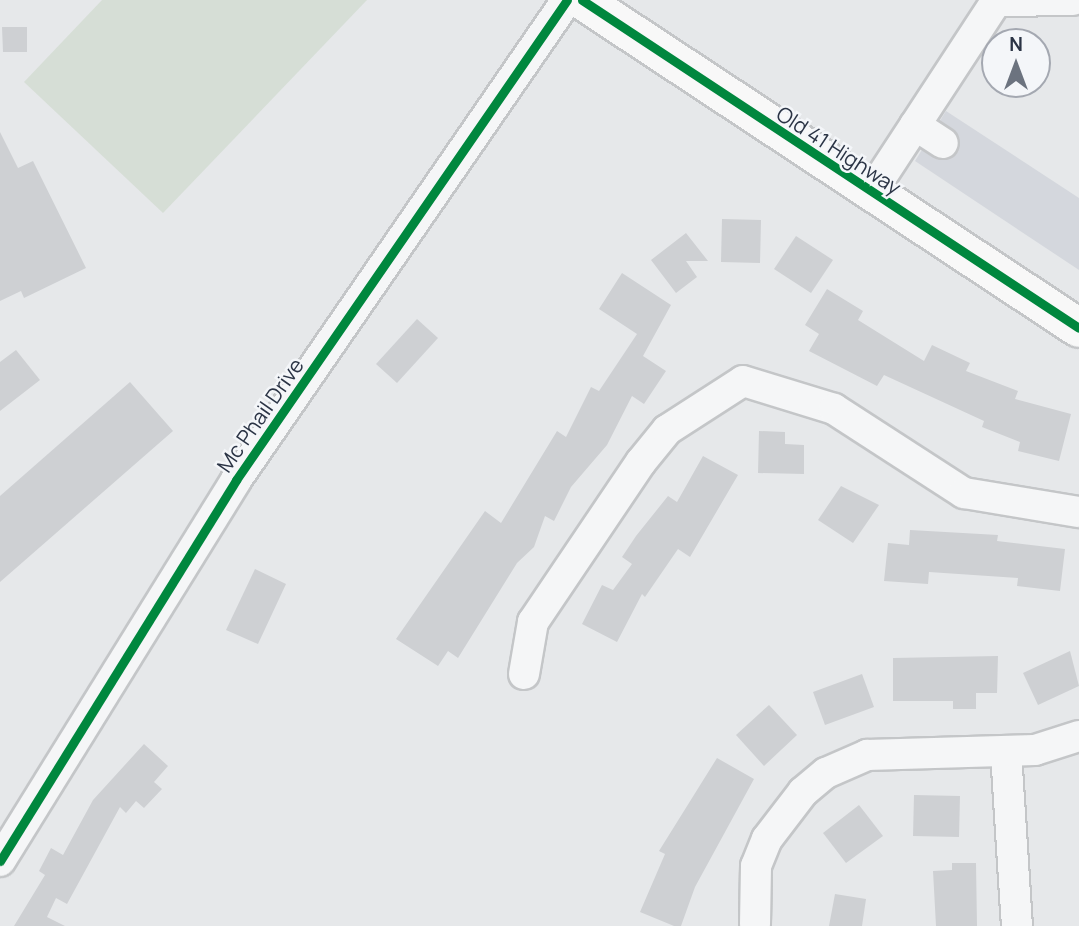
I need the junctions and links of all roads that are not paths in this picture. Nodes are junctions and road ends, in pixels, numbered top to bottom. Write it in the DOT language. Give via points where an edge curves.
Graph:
graph roads {
  1 [pos="567,0"];
  2 [pos="582,0"];
  3 [pos="997,0"];
  4 [pos="1073,0"];
  5 [pos="915,125"];
  6 [pos="943,143"];
  7 [pos="872,191"];
  8 [pos="1079,328"];
  9 [pos="1079,512"];
  10 [pos="524,674"];
  11 [pos="1079,736"];
  12 [pos="1006,752"];
  13 [pos="0,861"];
  14 [pos="754,924"];
  15 [pos="1017,926"];
  1 -- 13 [label="street, Mc Phail Drive" via="236,480"];
  2 -- 7 [label="main road, Old 41 Highway"];
  3 -- 4 [label="street"];
  3 -- 5 [label="street"];
  5 -- 6 [label="street"];
  5 -- 7 [label="street"];
  7 -- 8 [label="main road, Old 41 Highway"];
  9 -- 10 [label="street" via="964,493 834,409 743,382 667,430 641,462 533,622"];
  11 -- 12 [label="street" via="1046,748"];
  12 -- 14 [label="street" via="895,751 867,755 826,773 803,792 767,839 756,866"];
  12 -- 15 [label="street"];
}
